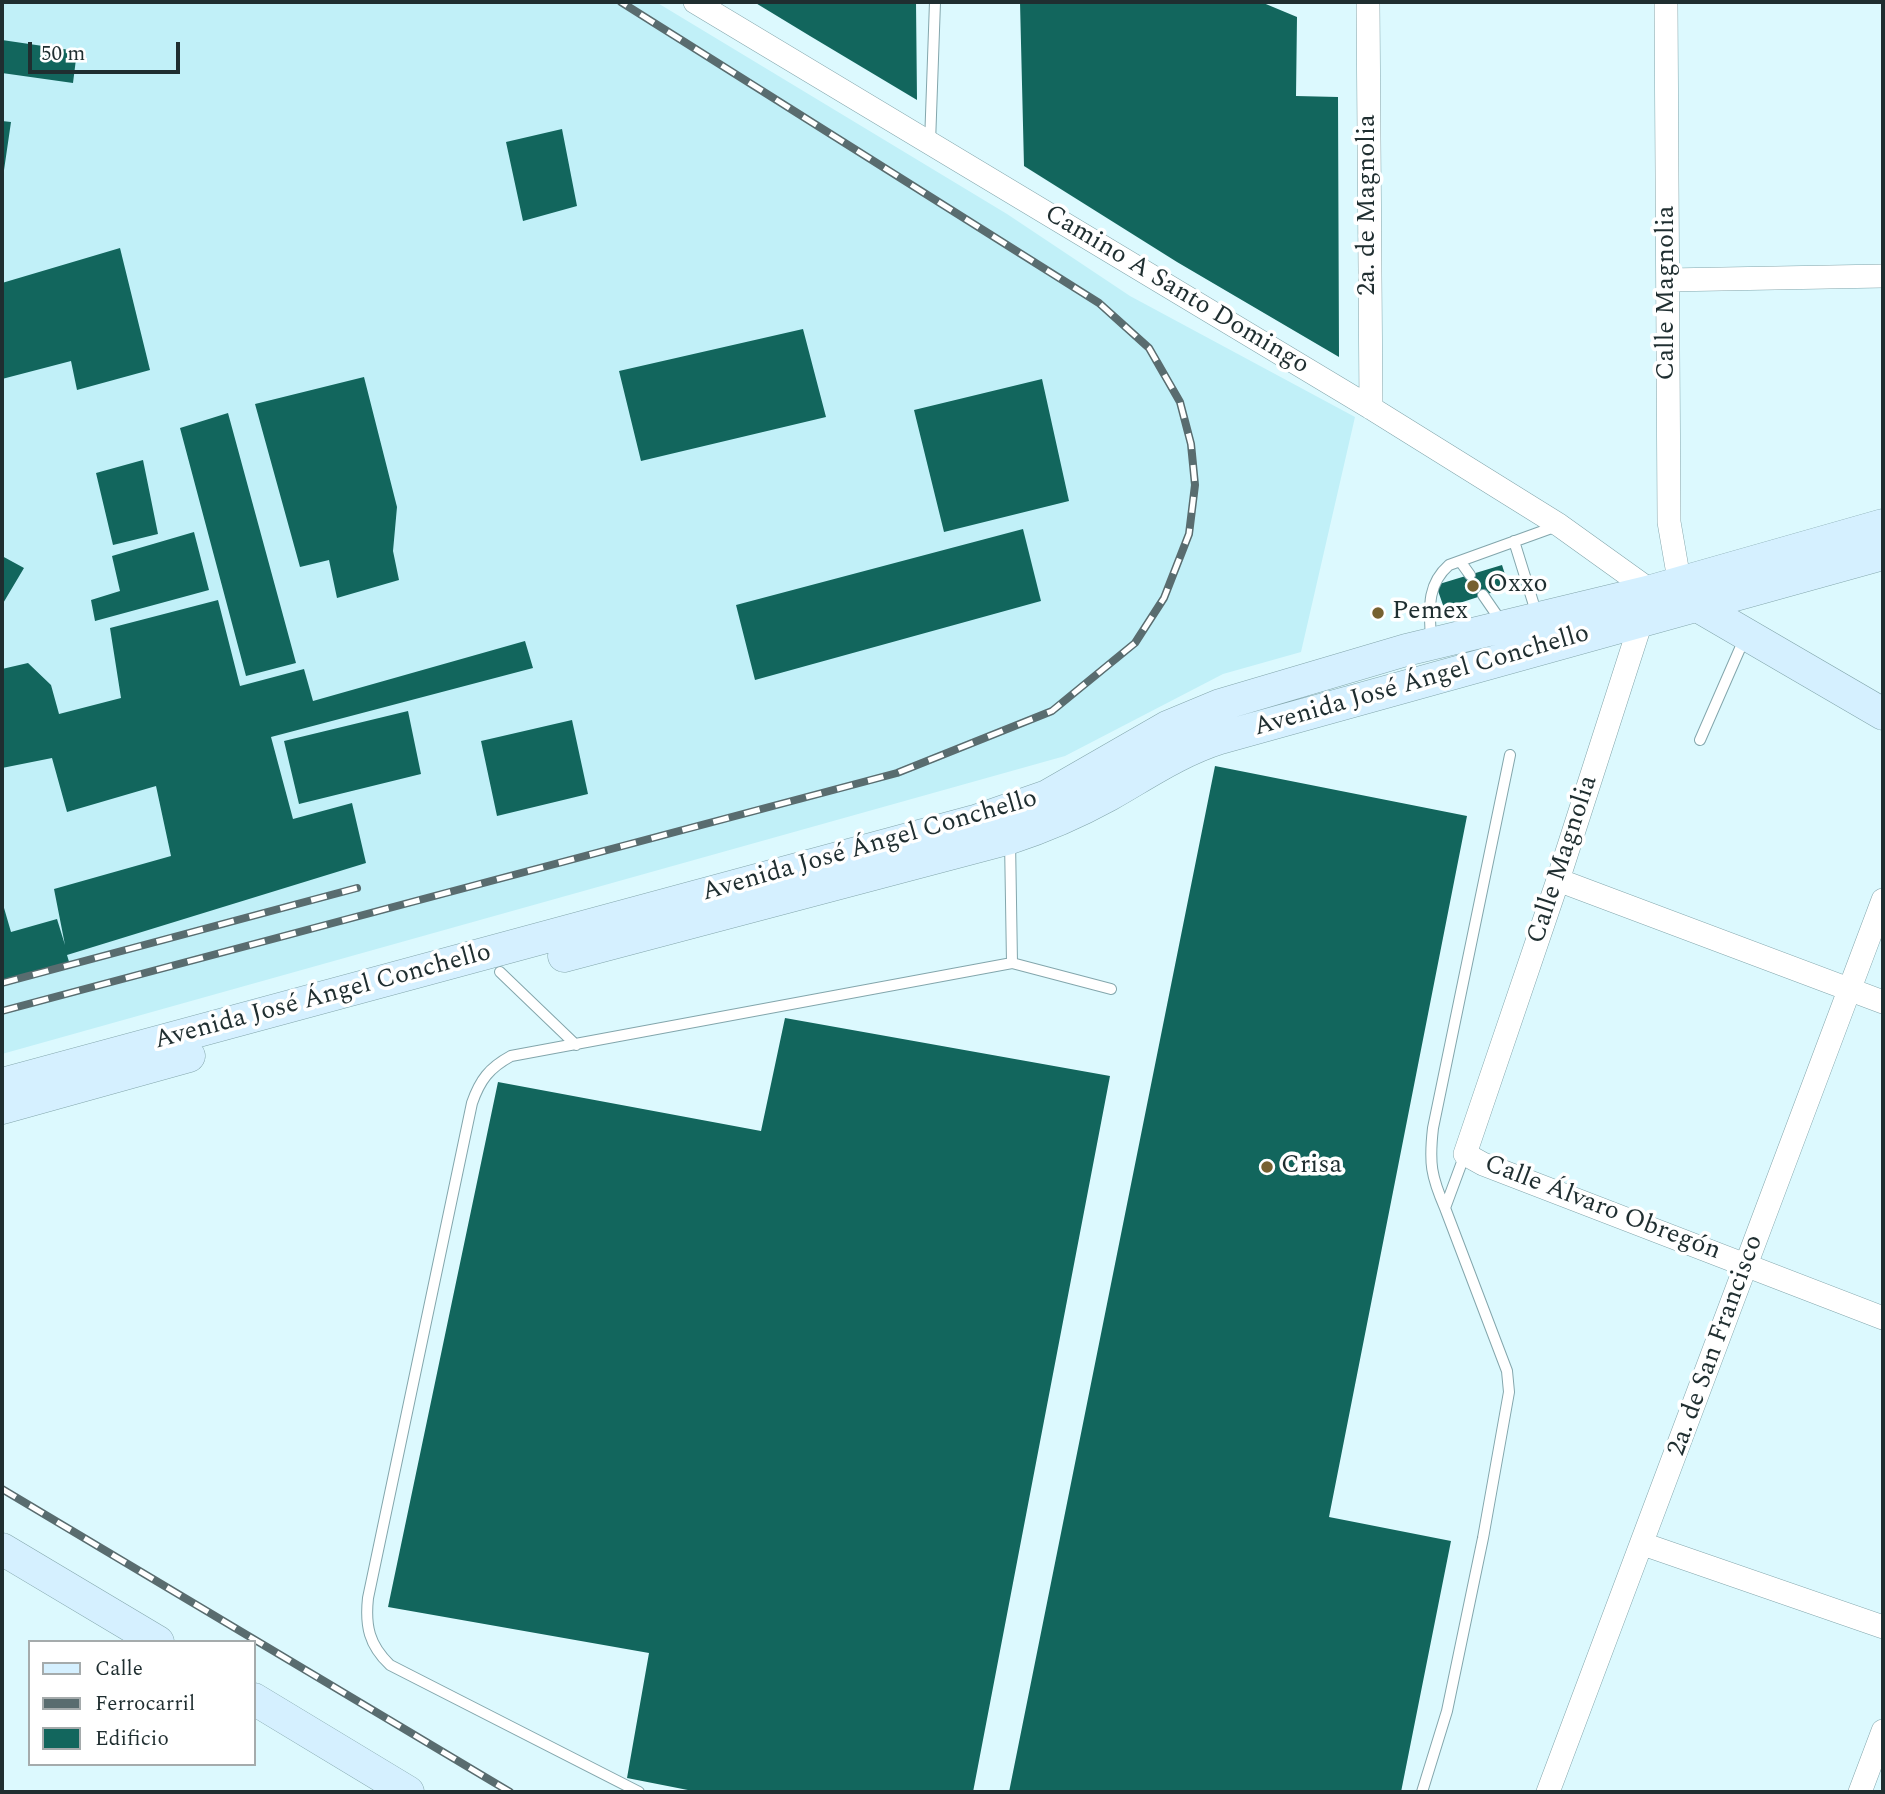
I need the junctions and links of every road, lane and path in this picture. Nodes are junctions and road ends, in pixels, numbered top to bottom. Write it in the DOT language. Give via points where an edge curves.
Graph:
graph roads {
  1 [pos="695,2"];
  2 [pos="935,2"];
  3 [pos="1368,2"];
  4 [pos="1666,2"];
  5 [pos="930,144"];
  6 [pos="1883,276"];
  7 [pos="1668,280"];
  8 [pos="1371,408"];
  9 [pos="1559,525"];
  10 [pos="1883,525"];
  11 [pos="1514,541"];
  12 [pos="1883,554"];
  13 [pos="1460,561"];
  14 [pos="1470,575"];
  15 [pos="1687,594"];
  16 [pos="1483,595"];
  17 [pos="1646,605"];
  18 [pos="1538,618"];
  19 [pos="1505,626"];
  20 [pos="1746,634"];
  21 [pos="1432,644"];
  22 [pos="1883,714"];
  23 [pos="1700,740"];
  24 [pos="1510,755"];
  25 [pos="1010,838"];
  26 [pos="1558,880"];
  27 [pos="1883,900"];
  28 [pos="1012,963"];
  29 [pos="500,972"];
  30 [pos="1111,989"];
  31 [pos="1850,989"];
  32 [pos="1883,1002"];
  33 [pos="576,1045"];
  34 [pos="2,1084"];
  35 [pos="2,1108"];
  36 [pos="1473,1128"];
  37 [pos="1465,1154"];
  38 [pos="1445,1209"];
  39 [pos="1747,1265"];
  40 [pos="1883,1318"];
  41 [pos="1643,1544"];
  42 [pos="2,1549"];
  43 [pos="1883,1627"];
  44 [pos="155,1640"];
  45 [pos="256,1700"];
  46 [pos="1883,1731"];
  47 [pos="408,1792"];
  48 [pos="639,1792"];
  49 [pos="1422,1792"];
  50 [pos="1548,1792"];
  51 [pos="1860,1792"];
  1 -- 5 [label="street, Camino A Santo Domingo"];
  2 -- 5 [label="lane"];
  3 -- 8 [label="street, 2a. de Magnolia"];
  4 -- 7 [label="street, Calle Magnolia"];
  5 -- 8 [label="street, Camino A Santo Domingo"];
  6 -- 7 [label="street"];
  7 -- 15 [label="street, Calle Magnolia" via="1670,522"];
  8 -- 9 [label="street, Camino A Santo Domingo"];
  9 -- 11 [label="lane"];
  9 -- 17 [label="street, Camino A Santo Domingo"];
  10 -- 15 [label="main road, Avenida José Ángel Conchello"];
  11 -- 13 [label="lane"];
  11 -- 18 [label="lane"];
  12 -- 15 [label="main road, Avenida José Ángel Conchello"];
  13 -- 14 [label="lane"];
  13 -- 21 [label="lane" via="1449,565 1433,583"];
  15 -- 17 [label="main road, Avenida José Ángel Conchello"];
  15 -- 20 [label="main road"];
  16 -- 19 [label="lane"];
  17 -- 18 [label="main road, Avenida José Ángel Conchello"];
  17 -- 25 [label="main road, Avenida José Ángel Conchello" via="1187,748 1107,796"];
  17 -- 26 [label="street, Calle Magnolia"];
  18 -- 19 [label="main road, Avenida José Ángel Conchello"];
  19 -- 21 [label="main road, Avenida José Ángel Conchello"];
  20 -- 22 [label="main road"];
  20 -- 23 [label="lane"];
  21 -- 34 [label="main road, Avenida José Ángel Conchello" via="1196,713 1026,805"];
  24 -- 38 [label="lane" via="1433,1128 1429,1162"];
  25 -- 28 [label="lane"];
  25 -- 29 [label="main road, Avenida José Ángel Conchello"];
  26 -- 31 [label="street"];
  26 -- 36 [label="street, Calle Magnolia"];
  27 -- 31 [label="street, 2a. de San Francisco"];
  28 -- 30 [label="lane"];
  28 -- 33 [label="lane"];
  29 -- 33 [label="lane"];
  29 -- 35 [label="main road, Avenida José Ángel Conchello"];
  31 -- 32 [label="street"];
  31 -- 39 [label="street, 2a. de San Francisco"];
  33 -- 48 [label="lane" via="511,1056 493,1066 479,1082 368,1598 367,1625 373,1645 390,1665"];
  36 -- 37 [label="street, Calle Álvaro Obregón"];
  37 -- 38 [label="lane"];
  37 -- 39 [label="street, Calle Álvaro Obregón"];
  38 -- 49 [label="lane" via="1507,1371 1509,1392 1447,1711"];
  39 -- 40 [label="street, Calle Álvaro Obregón"];
  39 -- 41 [label="street, 2a. de San Francisco"];
  41 -- 43 [label="street"];
  41 -- 50 [label="street, 2a. de San Francisco"];
  42 -- 44 [label="main road"];
  45 -- 47 [label="main road"];
  46 -- 51 [label="street"];
}
